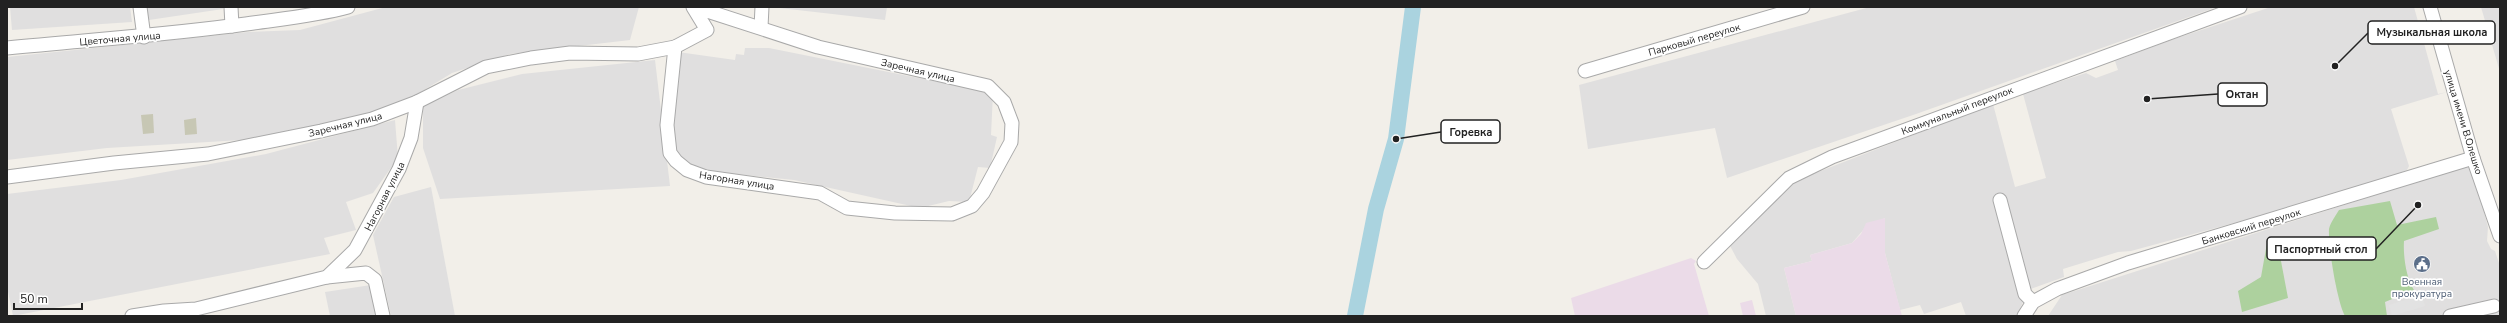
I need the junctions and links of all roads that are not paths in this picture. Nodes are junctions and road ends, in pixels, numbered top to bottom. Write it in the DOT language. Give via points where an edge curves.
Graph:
graph roads {
  1 [pos="140,7"];
  2 [pos="231,7"];
  3 [pos="348,7"];
  4 [pos="694,7"];
  5 [pos="762,7"];
  6 [pos="1803,7"];
  7 [pos="2240,7"];
  8 [pos="2430,7"];
  9 [pos="232,26"];
  10 [pos="761,27"];
  11 [pos="144,37"];
  12 [pos="675,47"];
  13 [pos="7,48"];
  14 [pos="1585,71"];
  15 [pos="417,102"];
  16 [pos="2473,158"];
  17 [pos="7,177"];
  18 [pos="2000,200"];
  19 [pos="2495,203"];
  20 [pos="952,214"];
  21 [pos="2500,236"];
  22 [pos="1704,262"];
  23 [pos="327,276"];
  24 [pos="2033,302"];
  25 [pos="2494,306"];
  26 [pos="197,313"];
  27 [pos="132,316"];
  28 [pos="383,316"];
  29 [pos="2024,316"];
  30 [pos="2450,316"];
  1 -- 11 [label="street"];
  2 -- 9 [label="street"];
  3 -- 9 [label="street, Цветочная улица" via="325,13"];
  4 -- 10 [label="street, Заречная улица"];
  4 -- 12 [label="street" via="706,30"];
  5 -- 10 [label="street"];
  6 -- 14 [label="street, Парковый переулок"];
  7 -- 22 [label="street, Коммунальный переулок" via="1832,157 1789,178"];
  8 -- 16 [label="street, улица имени В.Олешко"];
  9 -- 11 [label="street, Цветочная улица"];
  10 -- 20 [label="street, Заречная улица" via="818,47 988,86 1004,102 1012,123 1011,142 983,193 972,206"];
  11 -- 13 [label="street, Цветочная улица"];
  12 -- 15 [label="street, Заречная улица" via="630,55 570,53 486,67"];
  12 -- 20 [label="street, Нагорная улица" via="667,125 670,153 687,170 706,177 820,193 847,208 895,213"];
  15 -- 17 [label="street, Заречная улица" via="372,119 208,154"];
  15 -- 23 [label="street, Нагорная улица" via="411,138 399,169 355,250"];
  16 -- 19 [label="street, улица имени В.Олешко"];
  16 -- 24 [label="street, Банковский переулок" via="2128,263 2058,289"];
  18 -- 24 [label="street" via="2025,294"];
  19 -- 21 [label="street, улица имени В.Олешко"];
  23 -- 26 [label="street, Нагорная улица"];
  23 -- 28 [label="street, Нагорная улица" via="366,273 375,280"];
  24 -- 29 [label="street, Банковский переулок"];
  25 -- 30 [label="street"];
  26 -- 27 [label="street, Нагорная улица" via="164,311"];
}
